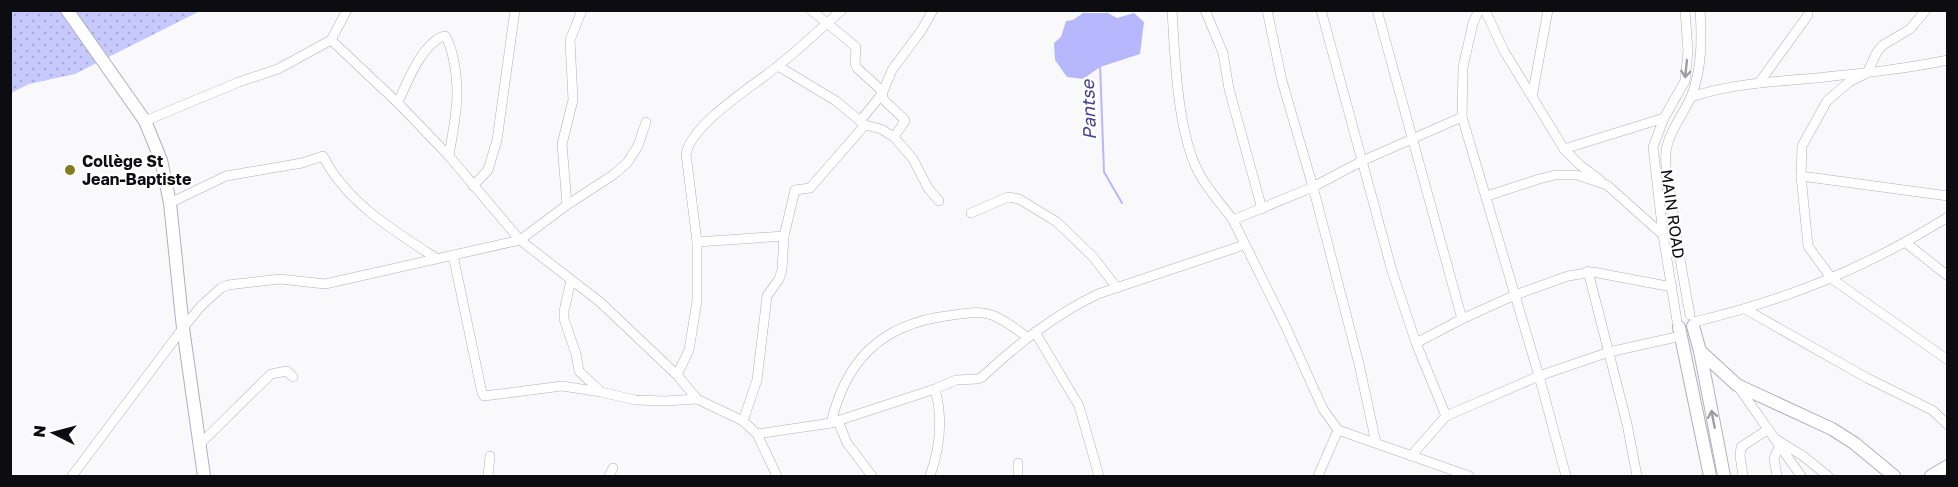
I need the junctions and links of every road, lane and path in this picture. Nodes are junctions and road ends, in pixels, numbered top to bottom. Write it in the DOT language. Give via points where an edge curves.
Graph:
graph roads {
  1 [pos="67,10"];
  2 [pos="347,10"];
  3 [pos="515,10"];
  4 [pos="582,10"];
  5 [pos="811,10"];
  6 [pos="842,10"];
  7 [pos="933,10"];
  8 [pos="1172,10"];
  9 [pos="1205,10"];
  10 [pos="1268,10"];
  11 [pos="1321,10"];
  12 [pos="1377,10"];
  13 [pos="1479,10"];
  14 [pos="1485,10"];
  15 [pos="1548,10"];
  16 [pos="1684,10"];
  17 [pos="1808,10"];
  18 [pos="1926,10"];
  19 [pos="1700,15"];
  20 [pos="1686,21"];
  21 [pos="826,24"];
  22 [pos="331,40"];
  23 [pos="1947,60"];
  24 [pos="778,66"];
  25 [pos="1867,73"];
  26 [pos="1759,83"];
  27 [pos="882,94"];
  28 [pos="1532,97"];
  29 [pos="1691,97"];
  30 [pos="398,104"];
  31 [pos="1462,117"];
  32 [pos="1664,118"];
  33 [pos="146,121"];
  34 [pos="646,122"];
  35 [pos="862,123"];
  36 [pos="894,137"];
  37 [pos="1412,139"];
  38 [pos="1563,149"];
  39 [pos="449,156"];
  40 [pos="1362,161"];
  41 [pos="1801,176"];
  42 [pos="1607,185"];
  43 [pos="474,186"];
  44 [pos="1313,187"];
  45 [pos="1486,196"];
  46 [pos="1947,196"];
  47 [pos="939,201"];
  48 [pos="170,202"];
  49 [pos="567,205"];
  50 [pos="1263,209"];
  51 [pos="971,213"];
  52 [pos="1947,218"];
  53 [pos="1233,220"];
  54 [pos="1663,235"];
  55 [pos="784,236"];
  56 [pos="520,240"];
  57 [pos="697,242"];
  58 [pos="1905,243"];
  59 [pos="1244,245"];
  60 [pos="453,255"];
  61 [pos="436,258"];
  62 [pos="1588,271"];
  63 [pos="1947,276"];
  64 [pos="1832,279"];
  65 [pos="571,280"];
  66 [pos="1672,287"];
  67 [pos="1117,288"];
  68 [pos="1515,295"];
  69 [pos="1746,309"];
  70 [pos="1462,319"];
  71 [pos="1692,321"];
  72 [pos="183,328"];
  73 [pos="1679,328"];
  74 [pos="1031,334"];
  75 [pos="1416,344"];
  76 [pos="1609,351"];
  77 [pos="1700,351"];
  78 [pos="1947,360"];
  79 [pos="677,375"];
  80 [pos="1539,376"];
  81 [pos="293,377"];
  82 [pos="1737,385"];
  83 [pos="935,389"];
  84 [pos="601,392"];
  85 [pos="697,399"];
  86 [pos="1446,416"];
  87 [pos="743,421"];
  88 [pos="835,422"];
  89 [pos="1947,425"];
  90 [pos="1338,430"];
  91 [pos="757,434"];
  92 [pos="1770,434"];
  93 [pos="1376,443"];
  94 [pos="198,446"];
  95 [pos="1779,447"];
  96 [pos="490,456"];
  97 [pos="1411,456"];
  98 [pos="1018,463"];
  99 [pos="1947,466"];
  100 [pos="72,477"];
  101 [pos="204,477"];
  102 [pos="488,477"];
  103 [pos="777,477"];
  104 [pos="872,477"];
  105 [pos="930,477"];
  106 [pos="1018,477"];
  107 [pos="1099,477"];
  108 [pos="1318,477"];
  109 [pos="1469,477"];
  110 [pos="1566,477"];
  111 [pos="1637,477"];
  112 [pos="1710,477"];
  113 [pos="1724,477"];
  114 [pos="1743,477"];
  115 [pos="1777,477"];
  116 [pos="1801,477"];
  117 [pos="1828,477"];
  118 [pos="1894,477"];
  119 [pos="1931,477"];
  1 -- 33 [label="main road"];
  2 -- 22 [label="street"];
  3 -- 43 [label="street" via="497,140 488,170"];
  4 -- 49 [label="street" via="570,40 573,100 562,144"];
  5 -- 21 [label="street"];
  6 -- 21 [label="street"];
  7 -- 27 [label="street" via="892,70"];
  8 -- 53 [label="street" via="1180,105 1191,153 1200,174"];
  9 -- 50 [label="street" via="1222,53"];
  10 -- 44 [label="street" via="1282,81"];
  11 -- 40 [label="street"];
  12 -- 37 [label="street"];
  13 -- 31 [label="street" via="1463,67"];
  14 -- 28 [label="street"];
  15 -- 28 [label="street"];
  16 -- 20 [label="street"];
  17 -- 26 [label="street"];
  18 -- 25 [label="street" via="1910,29 1883,45"];
  19 -- 20 [label="street"];
  19 -- 29 [label="street, MAIN ROAD" via="1700,58"];
  20 -- 32 [label="street, one-way" via="1688,69"];
  21 -- 24 [label="street"];
  21 -- 27 [label="street" via="856,46 857,68"];
  22 -- 30 [label="street"];
  22 -- 33 [label="street" via="278,69"];
  23 -- 25 [label="street"];
  24 -- 35 [label="street" via="836,101"];
  24 -- 57 [label="street" via="723,108 691,140 686,154"];
  25 -- 26 [label="street"];
  25 -- 41 [label="street" via="1827,101 1802,146"];
  26 -- 29 [label="street"];
  27 -- 35 [label="street"];
  27 -- 36 [label="street" via="905,120"];
  28 -- 38 [label="street"];
  29 -- 71 [label="street, MAIN ROAD" via="1669,140 1665,164"];
  30 -- 39 [label="street"];
  30 -- 39 [label="street" via="423,55 445,36 458,96"];
  31 -- 37 [label="street"];
  31 -- 45 [label="street"];
  32 -- 38 [label="street"];
  32 -- 54 [label="street" via="1653,147"];
  33 -- 48 [label="main road" via="161,160"];
  34 -- 49 [label="street" via="627,163"];
  35 -- 36 [label="street"];
  35 -- 55 [label="street" via="810,188 795,190"];
  36 -- 47 [label="street"];
  37 -- 40 [label="street"];
  37 -- 70 [label="street"];
  38 -- 42 [label="street"];
  39 -- 43 [label="street"];
  40 -- 44 [label="street"];
  40 -- 75 [label="street"];
  41 -- 46 [label="street"];
  41 -- 64 [label="street" via="1808,246"];
  42 -- 45 [label="street" via="1577,175 1555,175"];
  42 -- 54 [label="street"];
  43 -- 56 [label="street"];
  44 -- 50 [label="street"];
  44 -- 93 [label="street"];
  45 -- 68 [label="street"];
  48 -- 61 [label="street" via="226,176 323,156 338,182 354,197"];
  48 -- 72 [label="main road"];
  49 -- 56 [label="street"];
  50 -- 53 [label="street"];
  51 -- 67 [label="street" via="1008,197 1019,199 1057,222 1094,258"];
  52 -- 58 [label="street"];
  53 -- 59 [label="street"];
  54 -- 66 [label="street"];
  55 -- 57 [label="street"];
  55 -- 87 [label="street" via="782,270 767,296 757,380"];
  56 -- 60 [label="street"];
  56 -- 65 [label="street"];
  57 -- 79 [label="street" via="694,330"];
  58 -- 63 [label="street"];
  58 -- 64 [label="street"];
  59 -- 67 [label="street"];
  59 -- 90 [label="street" via="1323,409"];
  60 -- 61 [label="street"];
  60 -- 84 [label="street" via="484,396 562,386"];
  61 -- 72 [label="street" via="325,284 280,279 228,285 206,301"];
  62 -- 66 [label="street"];
  62 -- 68 [label="street"];
  62 -- 76 [label="street"];
  64 -- 69 [label="street"];
  64 -- 78 [label="street"];
  65 -- 79 [label="street"];
  65 -- 84 [label="street" via="564,319 579,371"];
  66 -- 73 [label="street"];
  67 -- 74 [label="street" via="1076,304"];
  68 -- 70 [label="street"];
  68 -- 80 [label="street"];
  69 -- 71 [label="street"];
  69 -- 89 [label="street" via="1856,372 1927,407"];
  70 -- 75 [label="street"];
  71 -- 73 [label="street" via="1686,330"];
  71 -- 73 [label="street" via="1681,315"];
  71 -- 77 [label="main road"];
  72 -- 94 [label="main road"];
  72 -- 100 [label="street"];
  73 -- 76 [label="street"];
  73 -- 112 [label="main road"];
  74 -- 83 [label="street" via="982,377 956,380"];
  74 -- 88 [label="street" via="992,315 974,312 937,317 889,333 855,365 840,393"];
  74 -- 107 [label="street" via="1079,406"];
  75 -- 86 [label="street"];
  76 -- 80 [label="street"];
  76 -- 111 [label="street"];
  77 -- 82 [label="main road"];
  113 -- 77 [label="main road, one-way"];
  79 -- 85 [label="street"];
  80 -- 86 [label="street"];
  80 -- 110 [label="street"];
  81 -- 94 [label="street" via="287,372 271,374"];
  82 -- 92 [label="street"];
  82 -- 118 [label="main road" via="1832,429"];
  83 -- 88 [label="street"];
  83 -- 105 [label="street" via="940,426"];
  84 -- 85 [label="street" via="635,400"];
  85 -- 87 [label="street"];
  86 -- 97 [label="street"];
  87 -- 91 [label="street"];
  88 -- 91 [label="street"];
  88 -- 104 [label="street"];
  90 -- 93 [label="street"];
  90 -- 108 [label="street"];
  91 -- 103 [label="street"];
  92 -- 95 [label="street"];
  92 -- 114 [label="street" via="1742,447"];
  92 -- 117 [label="street"];
  93 -- 97 [label="street"];
  94 -- 101 [label="main road"];
  95 -- 115 [label="street" via="1774,458"];
  95 -- 116 [label="street"];
  96 -- 102 [label="street"];
  97 -- 109 [label="street"];
  98 -- 106 [label="street"];
  99 -- 119 [label="main road"];
}
